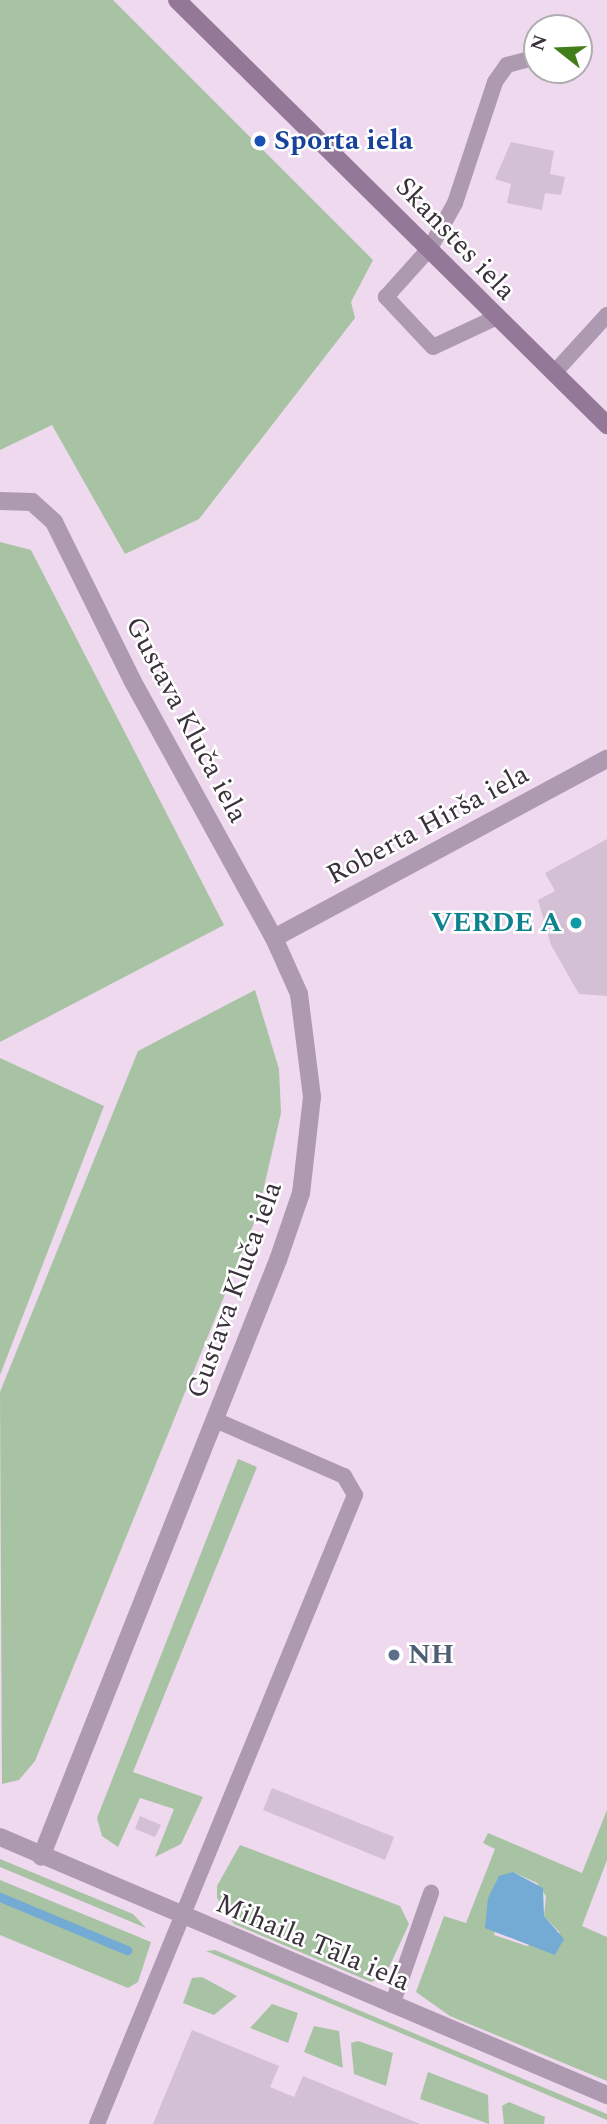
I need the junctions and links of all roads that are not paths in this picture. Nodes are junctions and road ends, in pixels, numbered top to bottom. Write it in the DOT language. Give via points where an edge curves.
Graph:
graph roads {
  1 [pos="177,0"];
  2 [pos="523,61"];
  3 [pos="430,248"];
  4 [pos="607,315"];
  5 [pos="495,318"];
  6 [pos="554,373"];
  7 [pos="607,425"];
  8 [pos="8,499"];
  9 [pos="607,759"];
  10 [pos="274,938"];
  11 [pos="215,1420"];
  12 [pos="0,1837"];
  13 [pos="41,1857"];
  14 [pos="431,1894"];
  15 [pos="183,1917"];
  16 [pos="392,2005"];
  17 [pos="607,2095"];
  18 [pos="97,2124"];
  1 -- 3 [label="main road, Skanstes iela"];
  2 -- 3 [label="lane" via="507,65 495,82 466,182"];
  3 -- 5 [label="main road, Skanstes iela"];
  3 -- 5 [label="lane" via="386,297 433,347"];
  4 -- 6 [label="lane"];
  5 -- 6 [label="main road, Skanstes iela"];
  6 -- 7 [label="main road, Skanstes iela"];
  8 -- 10 [label="street, Gustava Kluča iela" via="32,502 54,522 132,680"];
  9 -- 10 [label="street, Roberta Hirša iela"];
  10 -- 11 [label="street, Gustava Kluča iela" via="304,1021 310,1147 278,1261"];
  11 -- 13 [label="street, Gustava Kluča iela"];
  11 -- 15 [label="lane" via="344,1476 355,1495"];
  12 -- 13 [label="street, Mihaila Tāla iela"];
  13 -- 15 [label="street, Mihaila Tāla iela"];
  14 -- 16 [label="lane"];
  15 -- 16 [label="street, Mihaila Tāla iela"];
  15 -- 18 [label="lane"];
  16 -- 17 [label="street, Mihaila Tāla iela"];
}
